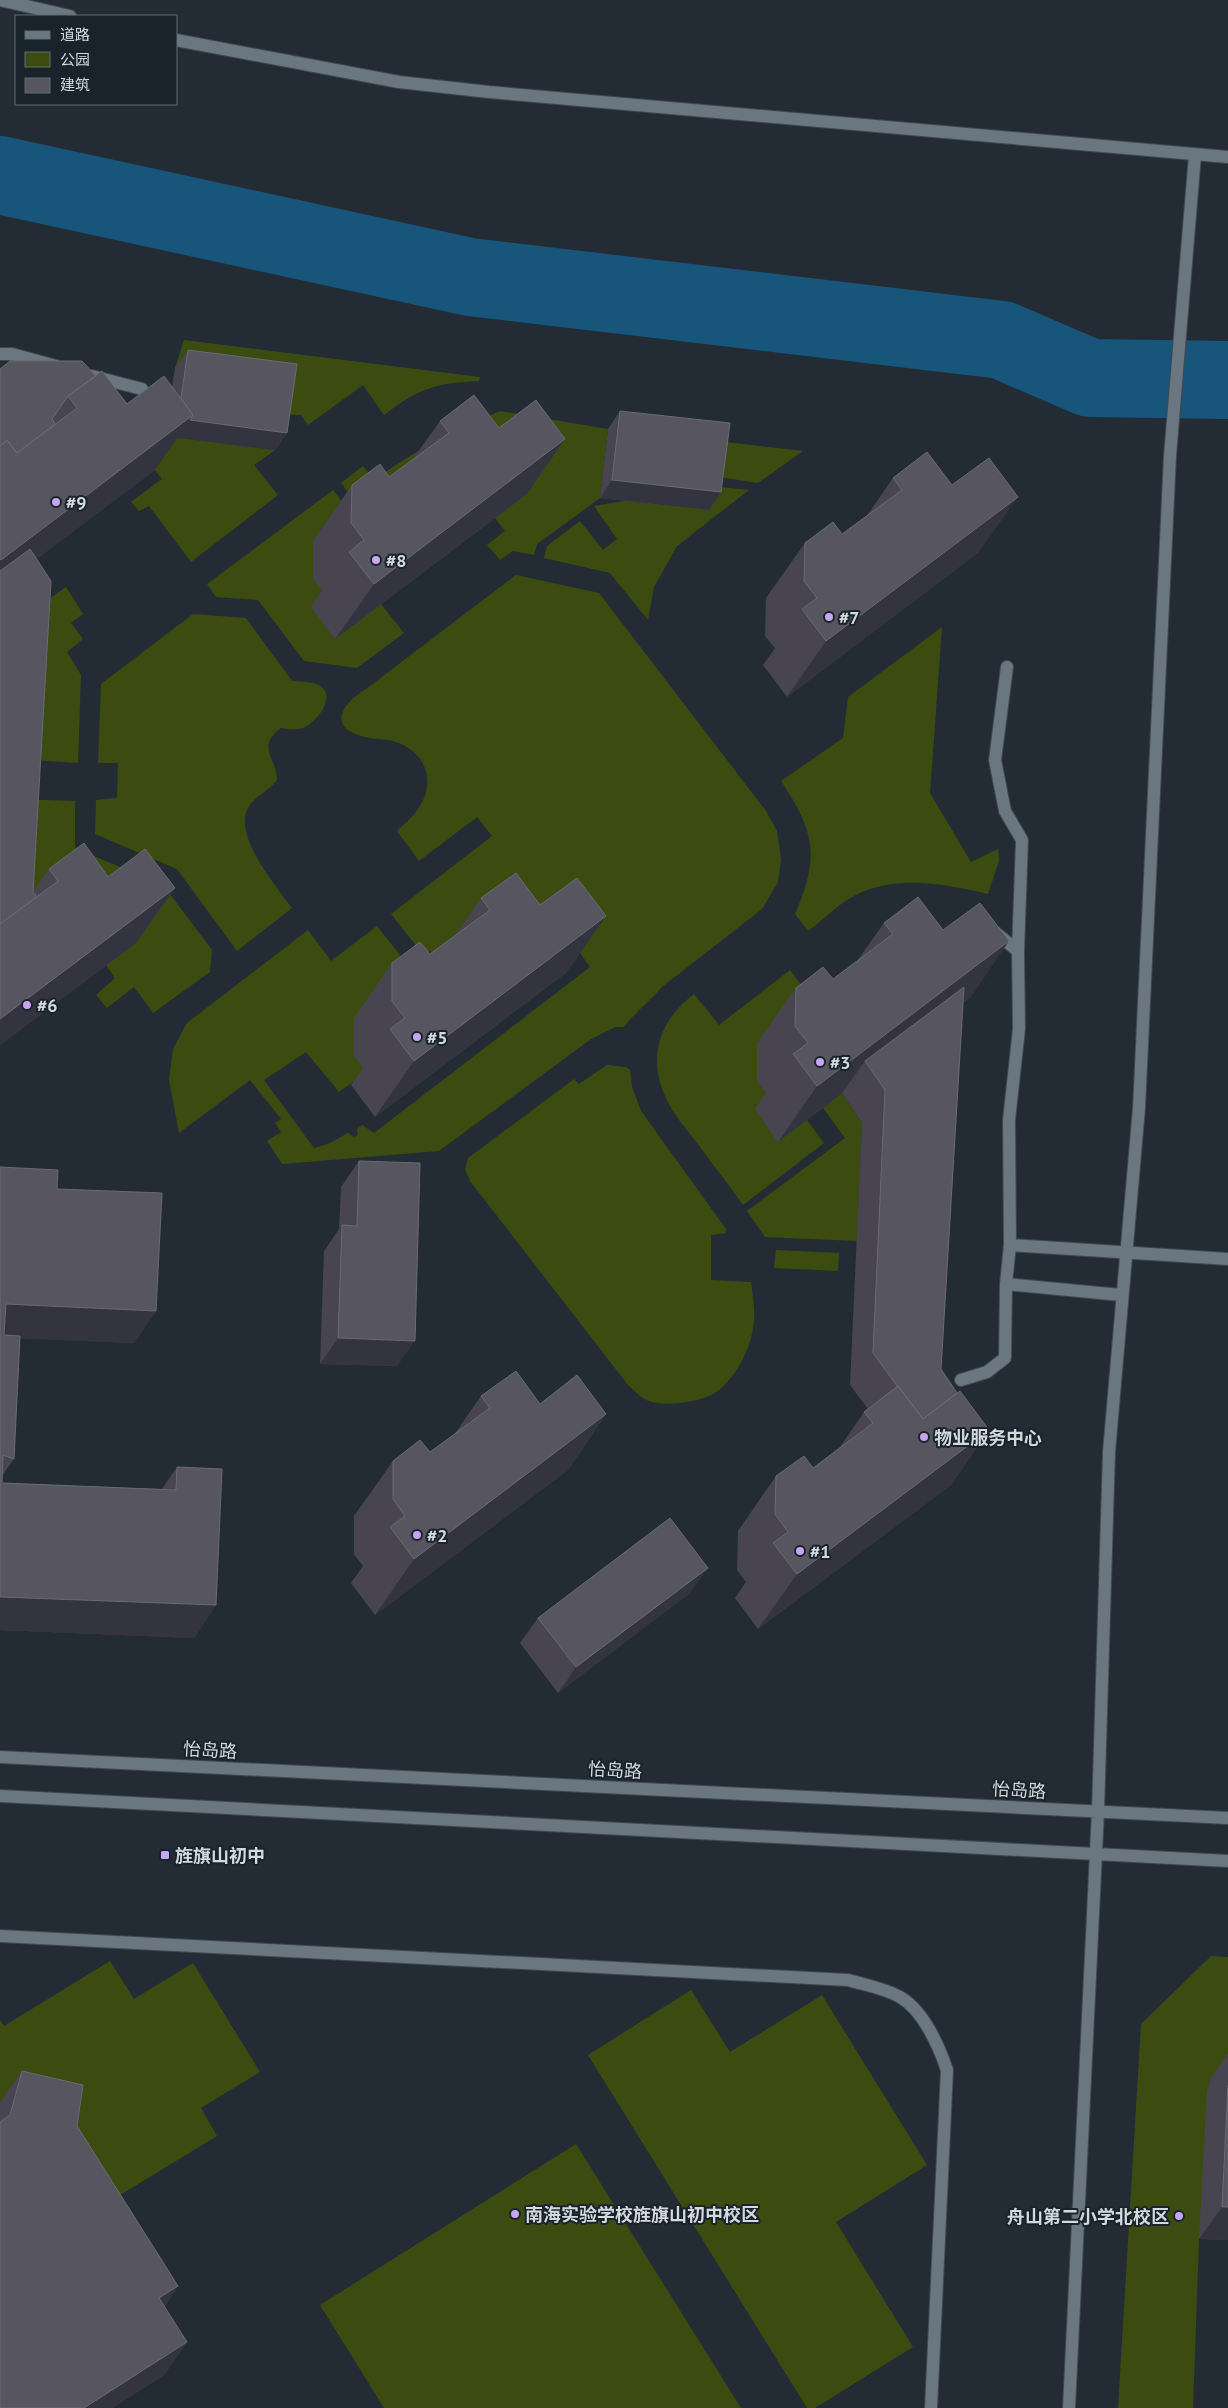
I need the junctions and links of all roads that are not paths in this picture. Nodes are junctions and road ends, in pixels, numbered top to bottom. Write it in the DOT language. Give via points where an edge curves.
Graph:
graph roads {
  1 [pos="0,0"];
  2 [pos="66,15"];
  3 [pos="178,40"];
  4 [pos="1195,155"];
  5 [pos="1228,157"];
  6 [pos="0,354"];
  7 [pos="142,389"];
  8 [pos="1007,667"];
  9 [pos="984,923"];
  10 [pos="1018,951"];
  11 [pos="1010,1245"];
  12 [pos="1125,1253"];
  13 [pos="1228,1259"];
  14 [pos="1006,1284"];
  15 [pos="1122,1295"];
  16 [pos="960,1380"];
  17 [pos="0,1757"];
  18 [pos="0,1796"];
  19 [pos="1098,1811"];
  20 [pos="1228,1818"];
  21 [pos="1096,1853"];
  22 [pos="1228,1861"];
  23 [pos="0,1936"];
  24 [pos="931,2408"];
  25 [pos="1069,2408"];
  1 -- 2 [label="street"];
  3 -- 4 [label="street" via="399,82"];
  4 -- 5 [label="street"];
  4 -- 12 [label="street" via="1170,456 1139,1108"];
  6 -- 7 [label="street" via="12,354"];
  8 -- 10 [label="street" via="995,760 1005,811 1022,840"];
  9 -- 10 [label="street"];
  10 -- 11 [label="street" via="1019,1029 1008,1120"];
  11 -- 12 [label="street"];
  11 -- 14 [label="street"];
  12 -- 13 [label="street"];
  12 -- 15 [label="street"];
  14 -- 15 [label="street"];
  14 -- 16 [label="street" via="1004,1358 986,1372"];
  15 -- 19 [label="street" via="1109,1452"];
  17 -- 19 [label="street, 怡岛路"];
  18 -- 21 [label="street"];
  19 -- 20 [label="street, 怡岛路"];
  19 -- 21 [label="street"];
  21 -- 22 [label="street"];
  21 -- 25 [label="street"];
  23 -- 24 [label="street" via="848,1980 901,1997 938,2042 947,2070"];
}
